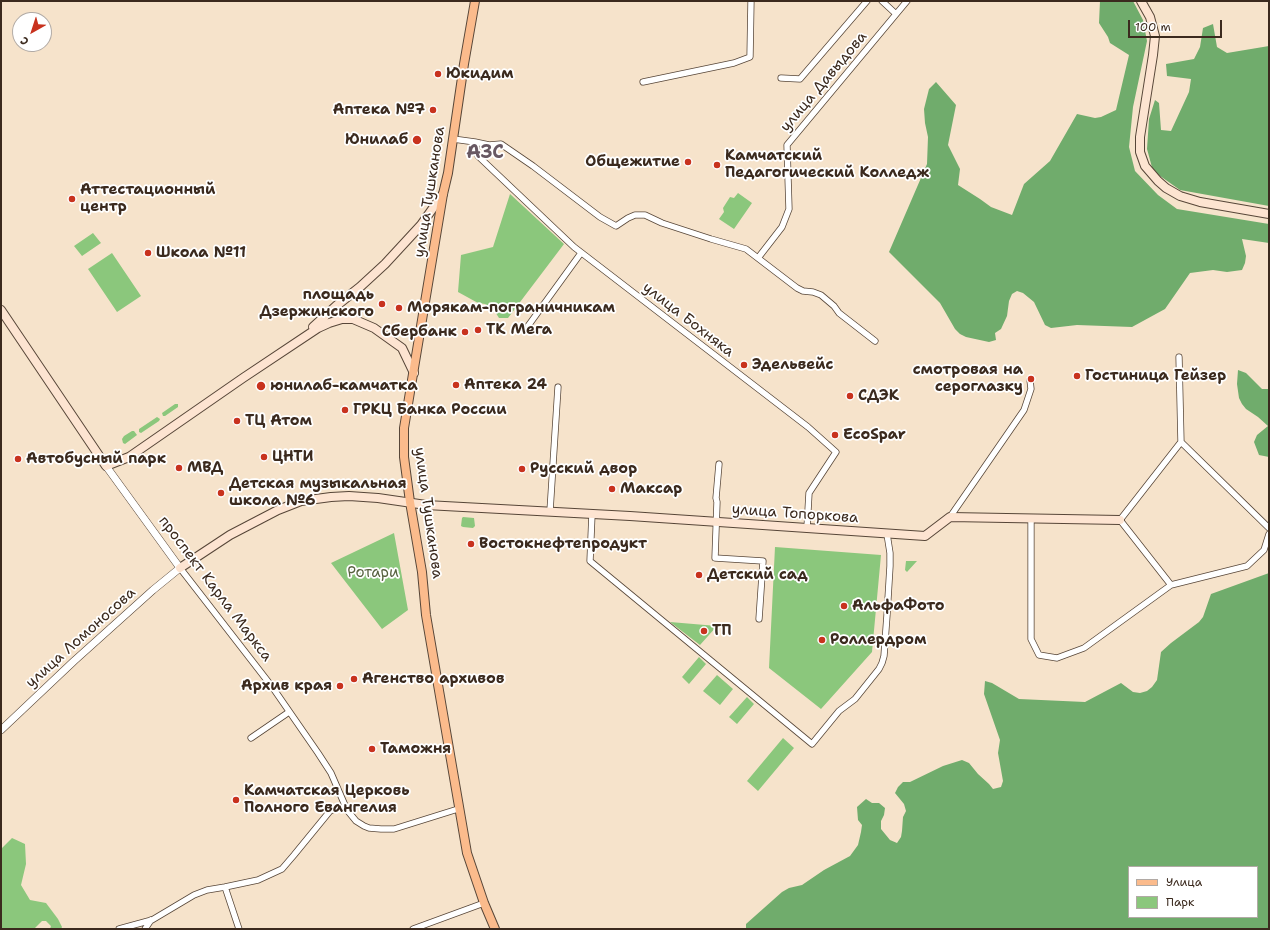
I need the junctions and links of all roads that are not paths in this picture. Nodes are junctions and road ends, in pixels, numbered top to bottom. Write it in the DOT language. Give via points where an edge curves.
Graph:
graph roads {
  1 [pos="475,1"];
  2 [pos="751,1"];
  3 [pos="866,1"];
  4 [pos="882,1"];
  5 [pos="907,1"];
  6 [pos="1141,1"];
  7 [pos="896,14"];
  8 [pos="781,78"];
  9 [pos="643,82"];
  10 [pos="453,139"];
  11 [pos="475,142"];
  12 [pos="443,194"];
  13 [pos="1269,214"];
  14 [pos="581,253"];
  15 [pos="758,258"];
  16 [pos="1,310"];
  17 [pos="528,326"];
  18 [pos="875,341"];
  19 [pos="293,345"];
  20 [pos="1179,357"];
  21 [pos="414,373"];
  22 [pos="1030,380"];
  23 [pos="558,387"];
  24 [pos="1181,442"];
  25 [pos="719,464"];
  26 [pos="106,466"];
  27 [pos="410,502"];
  28 [pos="550,511"];
  29 [pos="592,514"];
  30 [pos="950,517"];
  31 [pos="1031,519"];
  32 [pos="1120,520"];
  33 [pos="716,522"];
  34 [pos="807,528"];
  35 [pos="1269,528"];
  36 [pos="887,534"];
  37 [pos="1269,534"];
  38 [pos="180,568"];
  39 [pos="1172,585"];
  40 [pos="759,619"];
  41 [pos="289,712"];
  42 [pos="1,730"];
  43 [pos="251,738"];
  44 [pos="458,808"];
  45 [pos="347,810"];
  46 [pos="225,887"];
  47 [pos="484,903"];
  48 [pos="152,920"];
  49 [pos="119,929"];
  50 [pos="145,929"];
  51 [pos="239,929"];
  52 [pos="413,929"];
  53 [pos="495,929"];
  1 -- 10 [label="main road, улица Тушканова"];
  2 -- 9 [label="street" via="750,57"];
  3 -- 8 [label="street, улица Давыдова" via="800,79"];
  4 -- 7 [label="street"];
  5 -- 7 [label="street, улица Давыдова"];
  6 -- 13 [label="main road" via="1150,17 1154,36 1140,137 1140,152 1145,166 1158,181 1180,196"];
  7 -- 15 [label="street, улица Давыдова" via="788,145 789,209 782,227"];
  10 -- 11 [label="street"];
  10 -- 12 [label="main road, улица Тушканова"];
  11 -- 14 [label="street, улица Бохняка" via="478,156"];
  11 -- 15 [label="street" via="501,144 616,226 632,216 645,215 662,223 746,249"];
  12 -- 19 [label="main road" via="421,225 385,264"];
  12 -- 21 [label="main road, улица Тушканова"];
  14 -- 17 [label="street"];
  14 -- 34 [label="street, улица Бохняка" via="808,427 836,452 809,492"];
  15 -- 18 [label="street" via="797,288 821,295 839,313"];
  16 -- 26 [label="main road, проспект Карла Маркса"];
  19 -- 21 [label="main road" via="325,324 353,319 374,328 402,348"];
  19 -- 26 [label="main road" via="130,457"];
  20 -- 24 [label="street"];
  21 -- 27 [label="main road, улица Тушканова" via="404,428 405,469"];
  22 -- 30 [label="street" via="1031,389 1024,410"];
  23 -- 28 [label="street"];
  24 -- 32 [label="street"];
  24 -- 35 [label="street"];
  25 -- 33 [label="street"];
  26 -- 38 [label="street, проспект Карла Маркса"];
  27 -- 28 [label="main road, улица Топоркова"];
  27 -- 38 [label="main road, улица Топоркова" via="349,496 301,501 248,525"];
  27 -- 44 [label="main road, улица Тушканова"];
  28 -- 29 [label="main road, улица Топоркова"];
  29 -- 33 [label="main road, улица Топоркова"];
  29 -- 36 [label="street" via="590,561 812,744 839,711 856,699 882,663 890,566"];
  30 -- 31 [label="main road"];
  30 -- 36 [label="main road, улица Топоркова" via="925,536"];
  31 -- 32 [label="main road"];
  31 -- 39 [label="street" via="1032,639 1039,655 1057,658 1084,648"];
  32 -- 39 [label="street"];
  33 -- 34 [label="main road, улица Топоркова"];
  33 -- 40 [label="street" via="714,558 763,561"];
  34 -- 36 [label="main road, улица Топоркова"];
  37 -- 39 [label="street" via="1264,550 1247,566"];
  38 -- 41 [label="street, проспект Карла Маркса"];
  38 -- 42 [label="street, улица Ломоносова" via="74,660"];
  41 -- 43 [label="street"];
  41 -- 45 [label="street, проспект Карла Маркса" via="331,773"];
  44 -- 45 [label="street, проспект Карла Маркса" via="400,828 387,829 364,826"];
  44 -- 47 [label="main road, улица Тушканова" via="467,853"];
  45 -- 46 [label="street" via="339,807 330,810 282,869 258,880"];
  46 -- 48 [label="street" via="194,895"];
  46 -- 51 [label="street"];
  47 -- 52 [label="street"];
  47 -- 53 [label="main road, улица Тушканова"];
  48 -- 49 [label="street"];
  48 -- 50 [label="street"];
}
